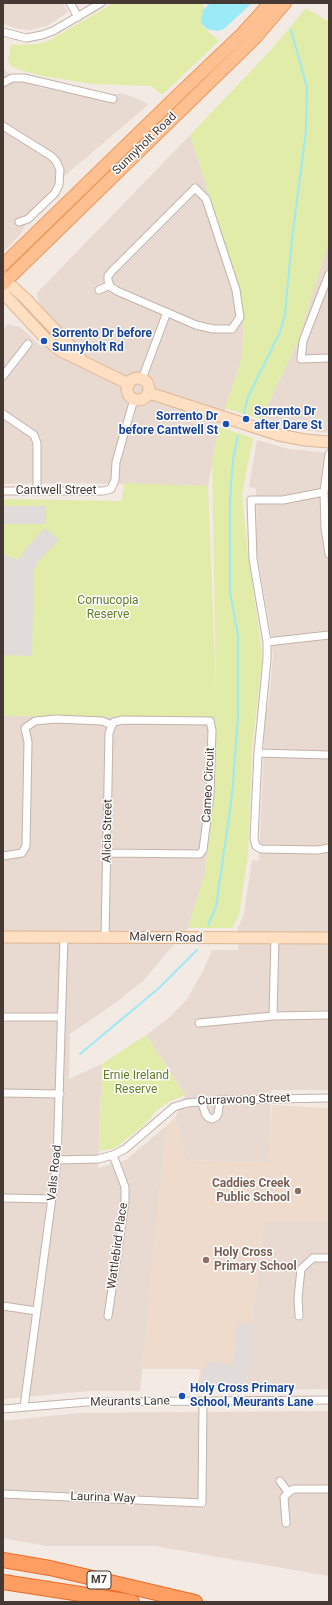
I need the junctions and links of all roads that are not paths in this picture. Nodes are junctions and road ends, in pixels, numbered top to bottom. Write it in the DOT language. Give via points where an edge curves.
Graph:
graph roads {
  1 [pos="70,3"];
  2 [pos="101,3"];
  3 [pos="270,3"];
  4 [pos="285,3"];
  5 [pos="78,17"];
  6 [pos="3,32"];
  7 [pos="3,83"];
  8 [pos="113,99"];
  9 [pos="3,126"];
  10 [pos="19,222"];
  11 [pos="3,265"];
  12 [pos="329,274"];
  13 [pos="4,281"];
  14 [pos="110,285"];
  15 [pos="99,290"];
  16 [pos="3,293"];
  17 [pos="167,312"];
  18 [pos="28,344"];
  19 [pos="329,358"];
  20 [pos="81,359"];
  21 [pos="3,376"];
  22 [pos="142,379"];
  23 [pos="129,384"];
  24 [pos="149,393"];
  25 [pos="134,399"];
  26 [pos="3,414"];
  27 [pos="329,442"];
  28 [pos="329,454"];
  29 [pos="3,491"];
  30 [pos="36,491"];
  31 [pos="324,492"];
  32 [pos="327,528"];
  33 [pos="329,554"];
  34 [pos="329,635"];
  35 [pos="267,642"];
  36 [pos="112,725"];
  37 [pos="258,753"];
  38 [pos="329,755"];
  39 [pos="329,848"];
  40 [pos="108,853"];
  41 [pos="3,856"];
  42 [pos="3,937"];
  43 [pos="64,937"];
  44 [pos="105,937"];
  45 [pos="275,938"];
  46 [pos="329,938"];
  47 [pos="329,1015"];
  48 [pos="273,1016"];
  49 [pos="3,1017"];
  50 [pos="61,1017"];
  51 [pos="199,1023"];
  52 [pos="3,1093"];
  53 [pos="60,1094"];
  54 [pos="329,1098"];
  55 [pos="220,1100"];
  56 [pos="202,1101"];
  57 [pos="113,1155"];
  58 [pos="57,1160"];
  59 [pos="3,1198"];
  60 [pos="52,1199"];
  61 [pos="329,1258"];
  62 [pos="3,1306"];
  63 [pos="36,1311"];
  64 [pos="108,1316"];
  65 [pos="299,1316"];
  66 [pos="329,1400"];
  67 [pos="203,1401"];
  68 [pos="24,1408"];
  69 [pos="3,1409"];
  70 [pos="280,1481"];
  71 [pos="329,1488"];
  72 [pos="288,1492"];
  73 [pos="3,1494"];
  74 [pos="286,1523"];
  75 [pos="3,1560"];
  76 [pos="3,1582"];
  77 [pos="132,1602"];
  78 [pos="195,1602"];
  1 -- 5 [label="street"];
  2 -- 5 [label="street"];
  3 -- 11 [label="main road, Sunnyholt Road" via="243,34"];
  4 -- 13 [label="main road, Sunnyholt Road" via="255,38"];
  5 -- 6 [label="street" via="53,31 34,37"];
  7 -- 8 [label="street" via="12,78 24,78"];
  9 -- 10 [label="street" via="51,156 60,170 60,185 55,193 28,219"];
  12 -- 19 [label="street" via="303,341 301,359"];
  13 -- 20 [label="street"];
  14 -- 15 [label="street"];
  14 -- 17 [label="street" via="117,291"];
  14 -- 17 [label="street" via="108,276 112,271 196,188 206,199 234,283 239,320 232,329 219,330 206,328"];
  16 -- 20 [label="street" via="52,345 69,356"];
  17 -- 22 [label="street"];
  18 -- 21 [label="street"];
  20 -- 23 [label="street"];
  22 -- 23 [label="street" via="135,379"];
  22 -- 24 [label="street" via="148,385"];
  23 -- 25 [label="street" via="128,392"];
  24 -- 25 [label="street" via="142,399"];
  24 -- 27 [label="street" via="279,435"];
  25 -- 30 [label="street, Cantwell Street" via="116,462 116,477 111,488 103,491"];
  26 -- 30 [label="street" via="34,434 37,443"];
  28 -- 31 [label="street"];
  29 -- 30 [label="street, Cantwell Street"];
  31 -- 32 [label="street"];
  31 -- 35 [label="street" via="283,500 251,500 253,559"];
  32 -- 33 [label="street"];
  34 -- 35 [label="street"];
  35 -- 37 [label="street"];
  36 -- 40 [label="street, Alicia Street" via="109,733"];
  36 -- 40 [label="street, Cameo Circuit" via="123,720 210,721 210,795 203,850 200,854"];
  36 -- 41 [label="street" via="102,721 56,719 35,721 25,728 28,742 26,846 22,853"];
  37 -- 38 [label="street"];
  37 -- 39 [label="street" via="254,839 256,846 261,849"];
  40 -- 44 [label="street, Alicia Street"];
  42 -- 43 [label="street, Malvern Road"];
  43 -- 44 [label="street, Malvern Road"];
  43 -- 50 [label="street, Valis Road"];
  44 -- 45 [label="street, Malvern Road"];
  45 -- 46 [label="street, Malvern Road"];
  45 -- 48 [label="street"];
  47 -- 48 [label="street"];
  48 -- 51 [label="street"];
  49 -- 50 [label="street"];
  50 -- 53 [label="street, Valis Road"];
  52 -- 53 [label="street"];
  53 -- 58 [label="street, Valis Road"];
  54 -- 55 [label="street, Currawong Street"];
  55 -- 56 [label="street, Currawong Street"];
  55 -- 56 [label="street" via="218,1114 212,1119 208,1118"];
  56 -- 57 [label="street, Currawong Street" via="174,1107 125,1149"];
  57 -- 58 [label="street, Currawong Street" via="98,1159"];
  57 -- 64 [label="street, Wattlebird Place" via="125,1186 125,1202"];
  58 -- 60 [label="street, Valis Road"];
  59 -- 60 [label="street"];
  60 -- 63 [label="street, Valis Road"];
  61 -- 65 [label="street" via="313,1258 301,1269"];
  62 -- 63 [label="street"];
  63 -- 68 [label="street, Valis Road"];
  66 -- 67 [label="street, Meurants Lane"];
  67 -- 68 [label="street, Meurants Lane" via="87,1402"];
  67 -- 73 [label="street, Laurina Way" via="202,1503"];
  68 -- 69 [label="street, Meurants Lane"];
  70 -- 72 [label="street"];
  71 -- 72 [label="street" via="294,1489"];
  72 -- 74 [label="street" via="284,1497"];
  75 -- 78 [label="highway, M7" via="50,1568"];
  76 -- 77 [label="highway, M7"];
}
